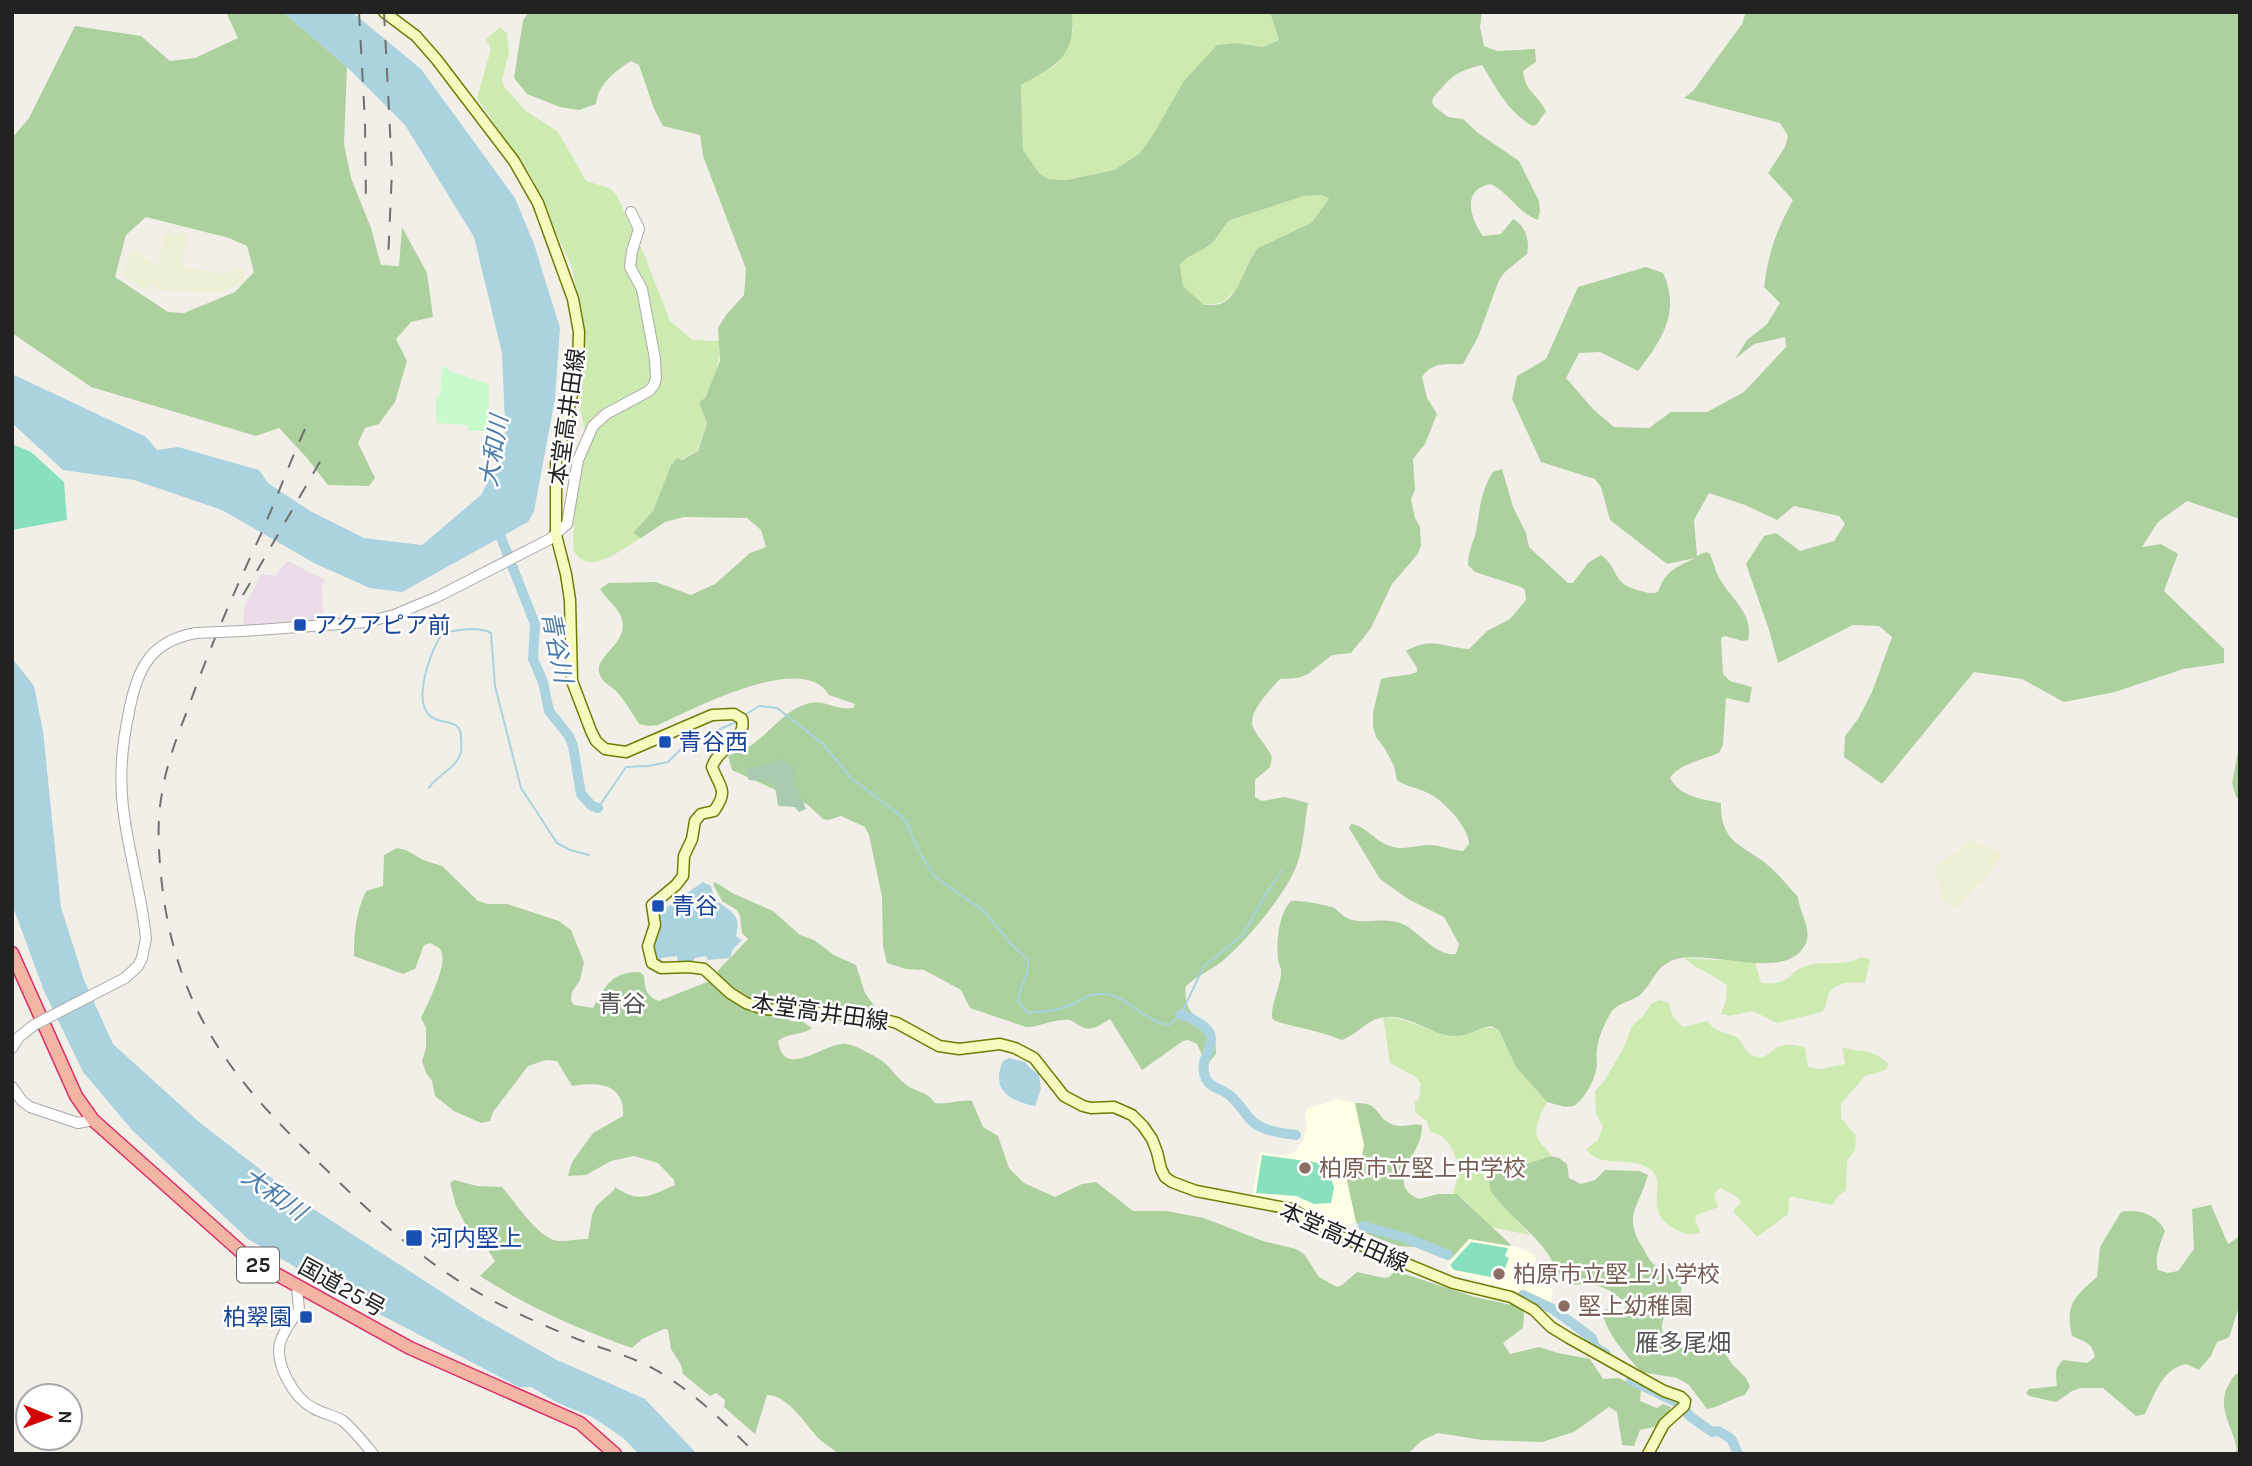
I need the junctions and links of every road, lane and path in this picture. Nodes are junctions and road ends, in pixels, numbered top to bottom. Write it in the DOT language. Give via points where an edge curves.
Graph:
graph roads {
  1 [pos="384,12"];
  2 [pos="631,212"];
  3 [pos="553,537"];
  4 [pos="12,953"];
  5 [pos="12,1048"];
  6 [pos="12,1087"];
  7 [pos="93,1120"];
  8 [pos="297,1286"];
  9 [pos="373,1454"];
  10 [pos="615,1454"];
  11 [pos="1648,1454"];
  1 -- 3 [label="main road, 本堂高井田線" via="438,60 514,161 538,203 573,299 579,332 578,369 556,463"];
  2 -- 3 [label="street" via="639,229 631,267 642,289 656,378 649,391 593,426 578,460 567,524"];
  3 -- 5 [label="street, bridge" via="394,615 366,622 196,633 159,647 144,665 123,743 123,807 146,939 142,958 125,978 34,1025"];
  3 -- 11 [label="main road, 本堂高井田線" via="570,600 572,681 596,741 605,749 626,752 712,715 734,714 744,727 712,767 723,794 714,811 695,821 683,876 652,905 655,925 648,946 656,967 704,969 730,993 764,1009 870,1016 897,1023 939,1046 959,1049 1000,1044 1015,1048 1034,1058 1064,1096 1091,1108 1114,1107 1132,1115 1152,1139 1164,1177 1172,1182 1291,1209 1339,1236 1441,1279 1511,1297 1569,1338 1681,1397 1685,1401 1682,1409 1664,1424"];
  4 -- 7 [label="highway, 国道25号 / 25" via="76,1096"];
  6 -- 7 [label="street" via="30,1107 78,1123"];
  7 -- 8 [label="highway, 国道25号 / 25" via="250,1259"];
  8 -- 9 [label="street" via="299,1310 280,1343 279,1357 289,1381 307,1404 343,1422"];
  8 -- 10 [label="highway, 国道25号 / 25" via="410,1348 580,1423"];
}
